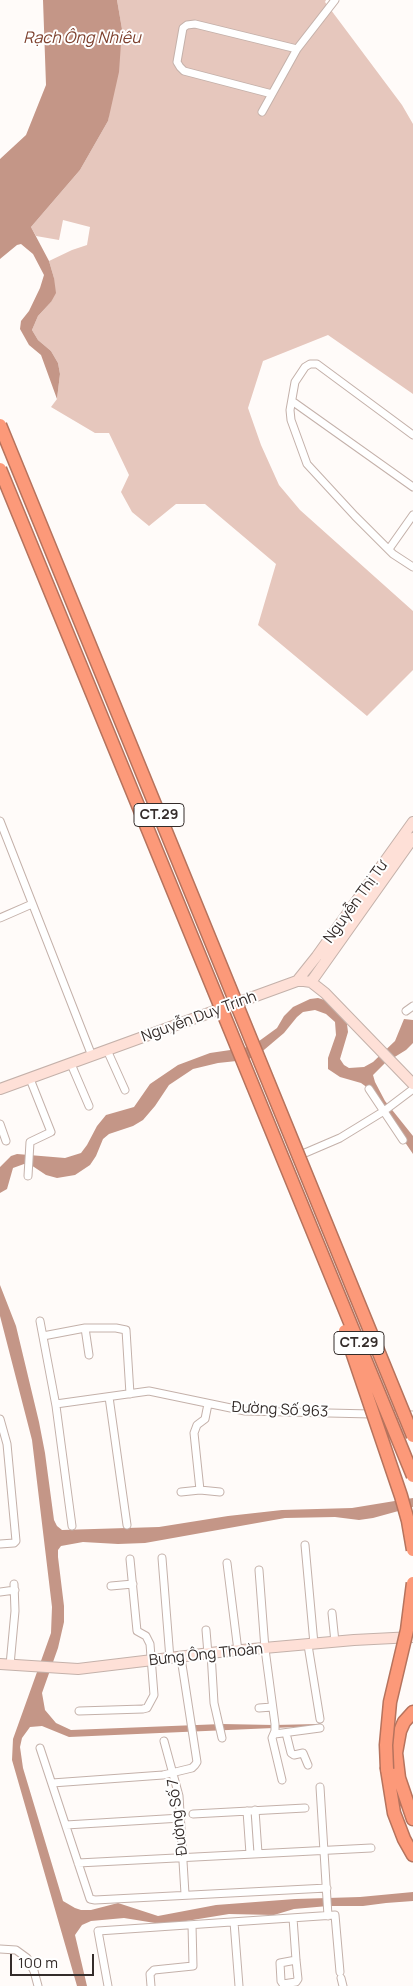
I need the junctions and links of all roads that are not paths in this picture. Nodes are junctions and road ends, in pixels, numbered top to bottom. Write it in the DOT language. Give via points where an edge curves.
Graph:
graph roads {
  1 [pos="334,0"];
  2 [pos="297,49"];
  3 [pos="272,94"];
  4 [pos="262,112"];
  5 [pos="292,401"];
  6 [pos="0,425"];
  7 [pos="413,435"];
  8 [pos="0,469"];
  9 [pos="413,487"];
  10 [pos="413,515"];
  11 [pos="389,549"];
  12 [pos="413,567"];
  13 [pos="0,821"];
  14 [pos="413,822"];
  15 [pos="413,838"];
  16 [pos="32,904"];
  17 [pos="0,918"];
  18 [pos="297,982"];
  19 [pos="311,982"];
  20 [pos="413,1006"];
  21 [pos="406,1011"];
  22 [pos="107,1050"];
  23 [pos="92,1056"];
  24 [pos="71,1064"];
  25 [pos="30,1079"];
  26 [pos="413,1084"];
  27 [pos="1,1086"];
  28 [pos="369,1089"];
  29 [pos="413,1089"];
  30 [pos="125,1090"];
  31 [pos="89,1106"];
  32 [pos="384,1112"];
  33 [pos="0,1124"];
  34 [pos="403,1140"];
  35 [pos="6,1141"];
  36 [pos="306,1153"];
  37 [pos="28,1176"];
  38 [pos="319,1205"];
  39 [pos="305,1210"];
  40 [pos="40,1321"];
  41 [pos="86,1328"];
  42 [pos="43,1336"];
  43 [pos="89,1355"];
  44 [pos="130,1394"];
  45 [pos="109,1396"];
  46 [pos="56,1404"];
  47 [pos="208,1404"];
  48 [pos="413,1415"];
  49 [pos="0,1419"];
  50 [pos="413,1424"];
  51 [pos="413,1436"];
  52 [pos="3,1444"];
  53 [pos="413,1476"];
  54 [pos="200,1490"];
  55 [pos="180,1492"];
  56 [pos="220,1492"];
  57 [pos="72,1526"];
  58 [pos="127,1526"];
  59 [pos="0,1544"];
  60 [pos="305,1545"];
  61 [pos="413,1550"];
  62 [pos="162,1558"];
  63 [pos="130,1559"];
  64 [pos="227,1563"];
  65 [pos="259,1570"];
  66 [pos="413,1583"];
  67 [pos="133,1584"];
  68 [pos="111,1586"];
  69 [pos="0,1592"];
  70 [pos="332,1612"];
  71 [pos="206,1630"];
  72 [pos="413,1636"];
  73 [pos="335,1642"];
  74 [pos="311,1645"];
  75 [pos="265,1649"];
  76 [pos="238,1651"];
  77 [pos="210,1654"];
  78 [pos="181,1658"];
  79 [pos="170,1659"];
  80 [pos="152,1661"];
  81 [pos="8,1665"];
  82 [pos="149,1704"];
  83 [pos="272,1707"];
  84 [pos="259,1708"];
  85 [pos="79,1711"];
  86 [pos="413,1712"];
  87 [pos="152,1715"];
  88 [pos="320,1719"];
  89 [pos="320,1728"];
  90 [pos="275,1730"];
  91 [pos="286,1733"];
  92 [pos="221,1735"];
  93 [pos="164,1741"];
  94 [pos="40,1748"];
  95 [pos="308,1765"];
  96 [pos="174,1773"];
  97 [pos="282,1780"];
  98 [pos="52,1783"];
  99 [pos="388,1786"];
  100 [pos="320,1787"];
  101 [pos="305,1808"];
  102 [pos="255,1810"];
  103 [pos="247,1811"];
  104 [pos="193,1814"];
  105 [pos="181,1818"];
  106 [pos="413,1819"];
  107 [pos="66,1825"];
  108 [pos="413,1838"];
  109 [pos="370,1848"];
  110 [pos="325,1850"];
  111 [pos="250,1854"];
  112 [pos="258,1854"];
  113 [pos="413,1855"];
  114 [pos="183,1856"];
  115 [pos="78,1862"];
  116 [pos="327,1892"];
  117 [pos="185,1894"];
  118 [pos="328,1914"];
  119 [pos="293,1918"];
  120 [pos="234,1922"];
  121 [pos="192,1926"];
  122 [pos="0,1949"];
  123 [pos="296,1960"];
  124 [pos="38,1986"];
  125 [pos="108,1986"];
  126 [pos="151,1986"];
  127 [pos="238,1986"];
  128 [pos="343,1986"];
  1 -- 2 [label="street"];
  2 -- 3 [label="street"];
  2 -- 3 [label="street" via="195,24 183,28 177,62 184,71"];
  3 -- 4 [label="street"];
  5 -- 7 [label="street" via="297,378 307,366 317,364"];
  5 -- 9 [label="street"];
  5 -- 11 [label="street" via="291,420 307,464"];
  6 -- 38 [label="highway, CT.29, bridge"];
  8 -- 39 [label="highway, CT.29, bridge"];
  10 -- 11 [label="street"];
  11 -- 12 [label="street"];
  13 -- 16 [label="street"];
  14 -- 18 [label="street, Nguyễn Thị Tư"];
  15 -- 19 [label="street, Nguyễn Thị Tư"];
  16 -- 17 [label="street"];
  16 -- 23 [label="street"];
  18 -- 19 [label="street, Nguyễn Duy Trinh"];
  18 -- 22 [label="street, Nguyễn Duy Trinh"];
  19 -- 26 [label="street"];
  20 -- 21 [label="street"];
  22 -- 23 [label="street, Nguyễn Duy Trinh"];
  22 -- 30 [label="street"];
  23 -- 24 [label="street, Nguyễn Duy Trinh"];
  24 -- 25 [label="street, Nguyễn Duy Trinh"];
  24 -- 31 [label="street"];
  25 -- 27 [label="street, Nguyễn Duy Trinh"];
  25 -- 37 [label="street" via="51,1132 30,1142"];
  28 -- 32 [label="street"];
  29 -- 32 [label="street"];
  32 -- 34 [label="street"];
  32 -- 36 [label="street" via="340,1138"];
  33 -- 35 [label="street"];
  38 -- 50 [label="highway, bridge"];
  38 -- 51 [label="highway, CT.29, bridge"];
  39 -- 53 [label="highway, CT.29, bridge"];
  39 -- 61 [label="highway, bridge" via="401,1496"];
  40 -- 42 [label="street"];
  41 -- 42 [label="street"];
  41 -- 43 [label="street"];
  41 -- 44 [label="street" via="126,1330"];
  42 -- 46 [label="street"];
  44 -- 45 [label="street"];
  44 -- 47 [label="street, Đường Số 963" via="149,1391"];
  45 -- 46 [label="street"];
  45 -- 58 [label="street"];
  46 -- 57 [label="street"];
  47 -- 48 [label="street, Đường Số 963" via="254,1412"];
  47 -- 54 [label="street" via="206,1419 197,1425 194,1433"];
  49 -- 52 [label="street"];
  52 -- 59 [label="street" via="16,1541"];
  54 -- 55 [label="street"];
  54 -- 56 [label="street"];
  60 -- 74 [label="street"];
  62 -- 79 [label="street"];
  63 -- 67 [label="street"];
  64 -- 76 [label="street"];
  65 -- 75 [label="street"];
  66 -- 99 [label="highway, bridge" via="407,1630 390,1702 386,1745"];
  67 -- 68 [label="street"];
  67 -- 80 [label="street" via="138,1631 148,1639"];
  69 -- 81 [label="street" via="14,1587 15,1611"];
  70 -- 73 [label="street"];
  71 -- 77 [label="street"];
  72 -- 73 [label="street, Bưng Ông Thoàn"];
  73 -- 74 [label="street, Bưng Ông Thoàn"];
  74 -- 75 [label="street, Bưng Ông Thoàn"];
  74 -- 88 [label="street"];
  75 -- 76 [label="street, Bưng Ông Thoàn"];
  75 -- 83 [label="street"];
  76 -- 77 [label="street, Bưng Ông Thoàn"];
  77 -- 78 [label="street, Bưng Ông Thoàn"];
  77 -- 92 [label="street" via="214,1703"];
  78 -- 79 [label="street, Bưng Ông Thoàn"];
  78 -- 96 [label="street" via="197,1762"];
  79 -- 80 [label="street, Bưng Ông Thoàn"];
  80 -- 81 [label="street, Bưng Ông Thoàn" via="65,1670"];
  80 -- 82 [label="street" via="154,1695"];
  82 -- 85 [label="street" via="143,1709"];
  82 -- 87 [label="street"];
  83 -- 84 [label="street"];
  83 -- 90 [label="street"];
  86 -- 106 [label="highway" via="400,1731 396,1753 399,1778"];
  89 -- 91 [label="street"];
  90 -- 91 [label="street"];
  90 -- 97 [label="street" via="272,1738"];
  91 -- 95 [label="street" via="291,1753 303,1753"];
  93 -- 96 [label="street, Đường Số 7"];
  94 -- 98 [label="street"];
  96 -- 98 [label="street"];
  96 -- 105 [label="street, Đường Số 7"];
  98 -- 107 [label="street"];
  99 -- 108 [label="highway" via="398,1813"];
  99 -- 113 [label="highway" via="394,1813"];
  100 -- 110 [label="street"];
  101 -- 102 [label="street"];
  102 -- 103 [label="street"];
  102 -- 112 [label="street"];
  103 -- 104 [label="street"];
  103 -- 111 [label="street"];
  105 -- 107 [label="street"];
  105 -- 114 [label="street, Đường Số 7"];
  107 -- 115 [label="street"];
  109 -- 110 [label="street"];
  110 -- 112 [label="street"];
  110 -- 116 [label="street"];
  111 -- 112 [label="street"];
  111 -- 114 [label="street"];
  114 -- 115 [label="street"];
  114 -- 117 [label="street, Đường Số 7"];
  115 -- 117 [label="street" via="87,1893 95,1900"];
  116 -- 117 [label="street"];
  116 -- 118 [label="street"];
  118 -- 119 [label="street"];
  118 -- 128 [label="street" via="336,1915"];
  119 -- 120 [label="street"];
  119 -- 123 [label="street"];
  120 -- 121 [label="street"];
  120 -- 127 [label="street"];
  121 -- 125 [label="street" via="98,1931"];
  121 -- 126 [label="street" via="193,1966 154,1970 150,1974"];
  122 -- 124 [label="street" via="16,1950 27,1958"];
}
